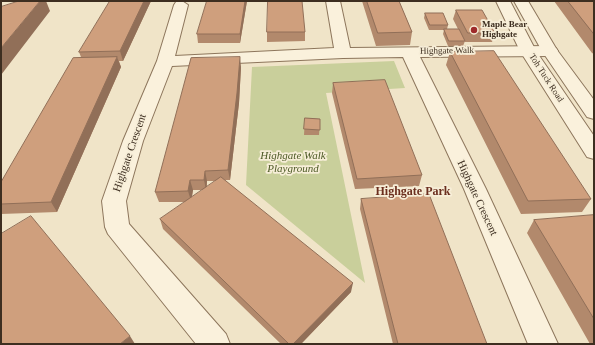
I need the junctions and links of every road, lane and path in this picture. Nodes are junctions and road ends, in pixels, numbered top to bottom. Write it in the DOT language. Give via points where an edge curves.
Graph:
graph roads {
  1 [pos="333,1"];
  2 [pos="503,1"];
  3 [pos="521,1"];
  4 [pos="181,5"];
  5 [pos="528,50"];
  6 [pos="550,51"];
  7 [pos="409,52"];
  8 [pos="343,53"];
  9 [pos="165,61"];
  10 [pos="594,113"];
  11 [pos="594,152"];
  12 [pos="215,344"];
  13 [pos="543,344"];
  1 -- 8 [label="street"];
  2 -- 5 [label="street, Toh Tuck Road"];
  3 -- 6 [label="street, Toh Tuck Road"];
  4 -- 9 [label="street, Highgate Crescent"];
  5 -- 6 [label="street, Highgate Walk"];
  5 -- 7 [label="street, Highgate Walk"];
  5 -- 11 [label="street, Toh Tuck Road"];
  6 -- 10 [label="street, Toh Tuck Road"];
  7 -- 8 [label="street, Highgate Walk"];
  7 -- 13 [label="street, Highgate Crescent" via="475,189"];
  8 -- 9 [label="street, Highgate Walk"];
  9 -- 12 [label="street, Highgate Crescent" via="133,141 114,201 117,227"];
}
